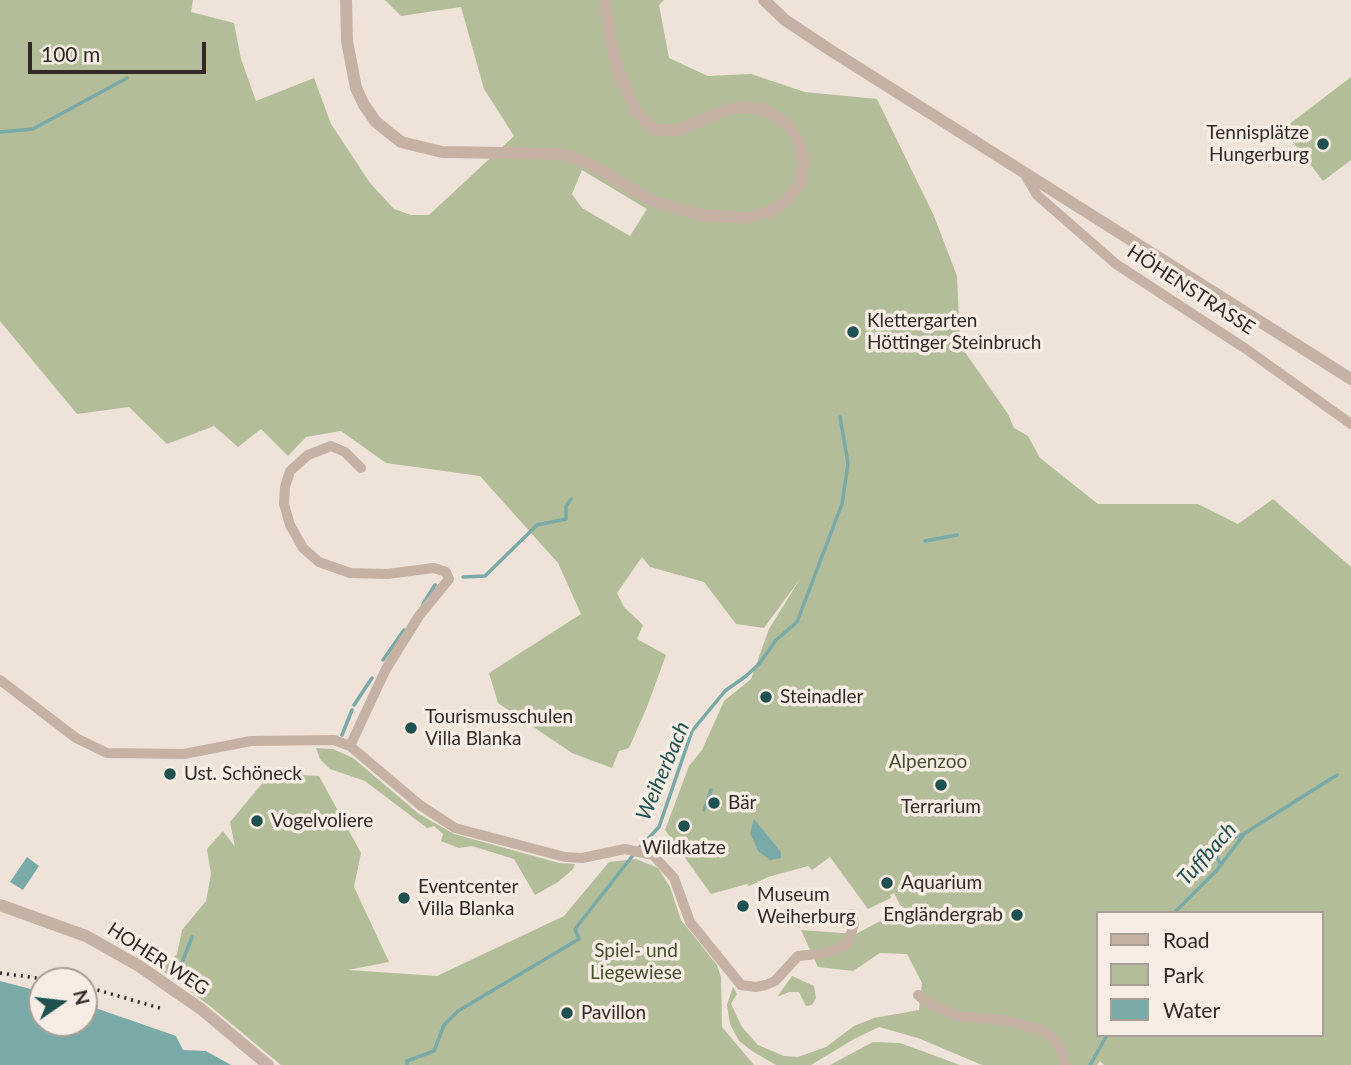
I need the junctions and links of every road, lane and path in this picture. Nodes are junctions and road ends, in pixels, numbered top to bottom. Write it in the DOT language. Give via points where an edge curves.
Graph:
graph roads {
  1 [pos="346,0"];
  2 [pos="605,0"];
  3 [pos="764,0"];
  4 [pos="1024,173"];
  5 [pos="1351,379"];
  6 [pos="1351,424"];
  7 [pos="361,468"];
  8 [pos="0,680"];
  9 [pos="350,746"];
  10 [pos="0,905"];
  11 [pos="852,914"];
  12 [pos="918,995"];
  13 [pos="268,1065"];
  14 [pos="1066,1065"];
  1 -- 2 [label="street" via="347,41 356,88 376,121 401,142 442,152 561,154 586,162 652,201 699,215 746,218 785,202 799,184 804,161 797,138 786,123 766,110 740,107 678,130 657,130 649,125 634,108 619,72"];
  3 -- 4 [label="street, HÖHENSTRASSE" via="794,27"];
  4 -- 5 [label="street, HÖHENSTRASSE"];
  4 -- 6 [label="street, HÖHENSTRASSE" via="1037,195 1116,264"];
  7 -- 9 [label="street" via="331,446 309,455 290,471 284,504 303,548 319,562 351,573 434,568 446,572 449,579 386,669"];
  8 -- 9 [label="street" via="76,738 107,753 184,754 251,741 334,740"];
  9 -- 11 [label="street" via="420,806 455,828 565,858 629,849 653,855 674,877 690,922 741,985 766,985 798,956 827,953 845,945 854,924"];
  10 -- 13 [label="street, HOHER WEG" via="86,936 139,966 201,1009"];
  12 -- 14 [label="street" via="957,1016 1003,1020 1042,1030 1060,1047"];
}
